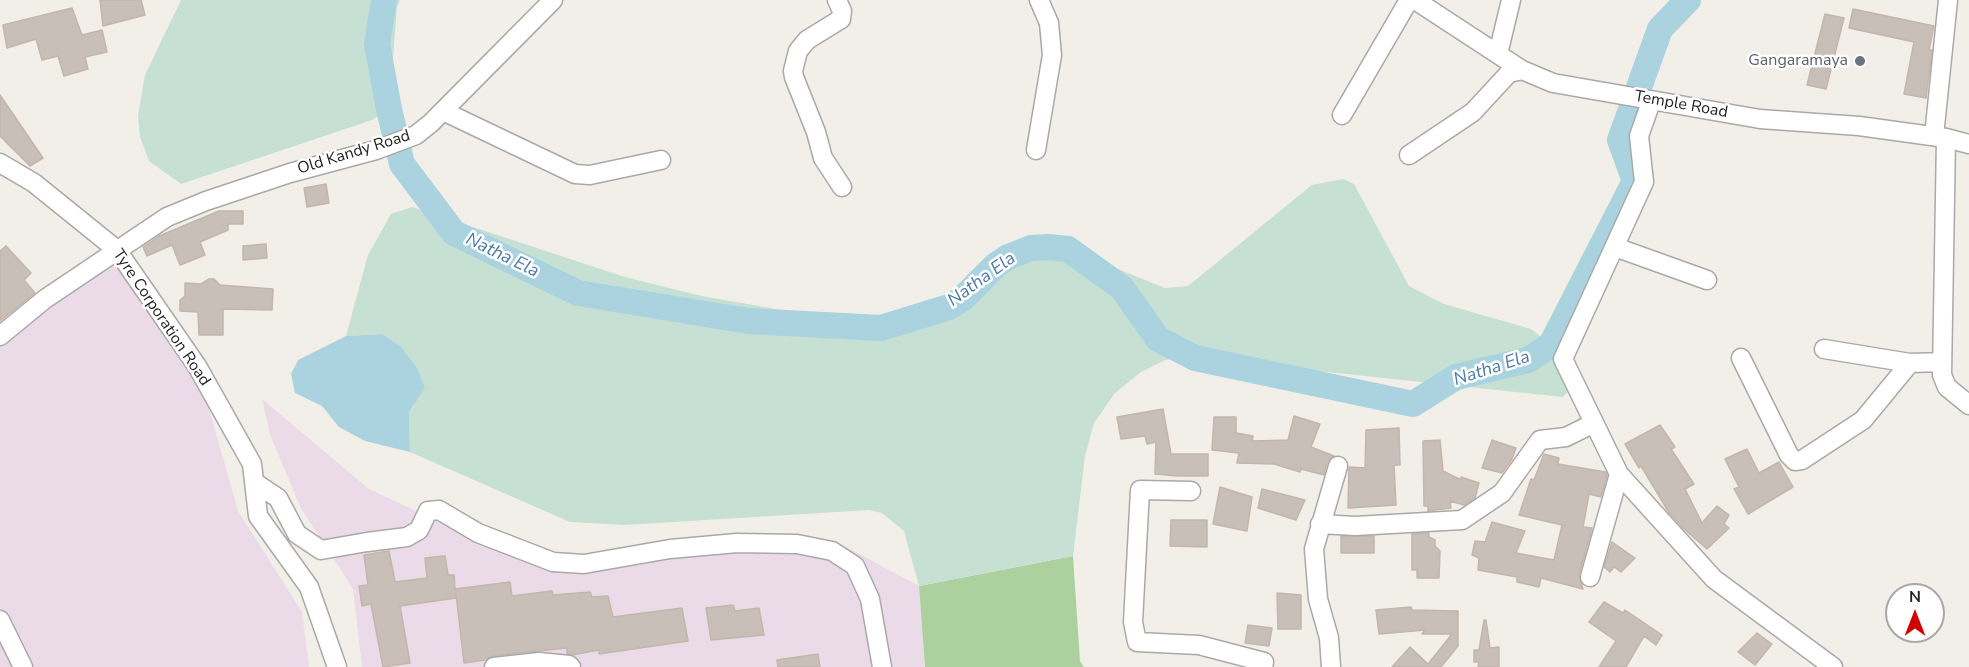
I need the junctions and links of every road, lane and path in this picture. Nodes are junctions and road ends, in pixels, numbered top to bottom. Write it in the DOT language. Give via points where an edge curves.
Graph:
graph roads {
  1 [pos="553,0"];
  2 [pos="837,0"];
  3 [pos="1039,0"];
  4 [pos="1408,0"];
  5 [pos="1415,0"];
  6 [pos="1511,0"];
  7 [pos="1948,0"];
  8 [pos="1498,54"];
  9 [pos="1522,70"];
  10 [pos="1651,102"];
  11 [pos="443,111"];
  12 [pos="1342,115"];
  13 [pos="1940,137"];
  14 [pos="1969,144"];
  15 [pos="1036,150"];
  16 [pos="1409,155"];
  17 [pos="661,160"];
  18 [pos="0,163"];
  19 [pos="842,187"];
  20 [pos="1614,247"];
  21 [pos="117,250"];
  22 [pos="1707,280"];
  23 [pos="0,336"];
  24 [pos="1824,349"];
  25 [pos="1741,358"];
  26 [pos="1942,362"];
  27 [pos="1910,363"];
  28 [pos="1969,405"];
  29 [pos="1594,423"];
  30 [pos="1338,466"];
  31 [pos="1619,474"];
  32 [pos="254,482"];
  33 [pos="1191,491"];
  34 [pos="1320,524"];
  35 [pos="1590,577"];
  36 [pos="0,620"];
  37 [pos="23,667"];
  38 [pos="337,667"];
  39 [pos="494,667"];
  40 [pos="571,667"];
  41 [pos="882,667"];
  42 [pos="1263,667"];
  43 [pos="1331,667"];
  44 [pos="1833,667"];
  1 -- 11 [label="street, Old Kandy Road"];
  2 -- 19 [label="street" via="841,19 807,40 798,51 793,71 824,158"];
  3 -- 15 [label="street" via="1049,23 1052,55"];
  4 -- 12 [label="street"];
  5 -- 8 [label="street, Temple Road"];
  6 -- 8 [label="street"];
  7 -- 13 [label="street"];
  8 -- 9 [label="street, Temple Road"];
  9 -- 10 [label="street, Temple Road" via="1553,83"];
  9 -- 16 [label="street" via="1509,73 1473,112"];
  10 -- 13 [label="street, Temple Road" via="1760,119"];
  10 -- 20 [label="street" via="1639,136 1644,182"];
  11 -- 17 [label="street" via="575,174 590,175"];
  11 -- 21 [label="street, Old Kandy Road" via="416,135 206,201 167,217"];
  13 -- 14 [label="street, Temple Road"];
  13 -- 26 [label="street"];
  18 -- 21 [label="street, Tyre Corporation Road" via="34,183"];
  20 -- 22 [label="street"];
  20 -- 29 [label="street" via="1563,359"];
  21 -- 23 [label="street, Old Kandy Road" via="45,299"];
  21 -- 32 [label="street, Tyre Corporation Road" via="197,366 252,464"];
  24 -- 27 [label="street"];
  25 -- 27 [label="street" via="1795,461 1863,420"];
  26 -- 27 [label="street"];
  26 -- 28 [label="street" via="1947,387"];
  29 -- 31 [label="street"];
  29 -- 34 [label="street" via="1566,437 1539,440 1502,493 1462,520"];
  30 -- 34 [label="street"];
  31 -- 35 [label="street"];
  31 -- 44 [label="street" via="1714,579"];
  32 -- 38 [label="street, Tyre Corporation Road" via="258,516 309,587"];
  32 -- 41 [label="street" via="278,498 297,534 321,550 406,537 419,530 428,511 439,510 478,533 553,562 585,564 670,549 737,543 797,544 832,552 855,566 870,599"];
  33 -- 42 [label="street" via="1140,490 1133,622 1137,642 1199,645 1264,662"];
  34 -- 43 [label="street" via="1314,549 1318,599 1329,638"];
  36 -- 37 [label="street"];
  39 -- 40 [label="street" via="539,662"];
}
